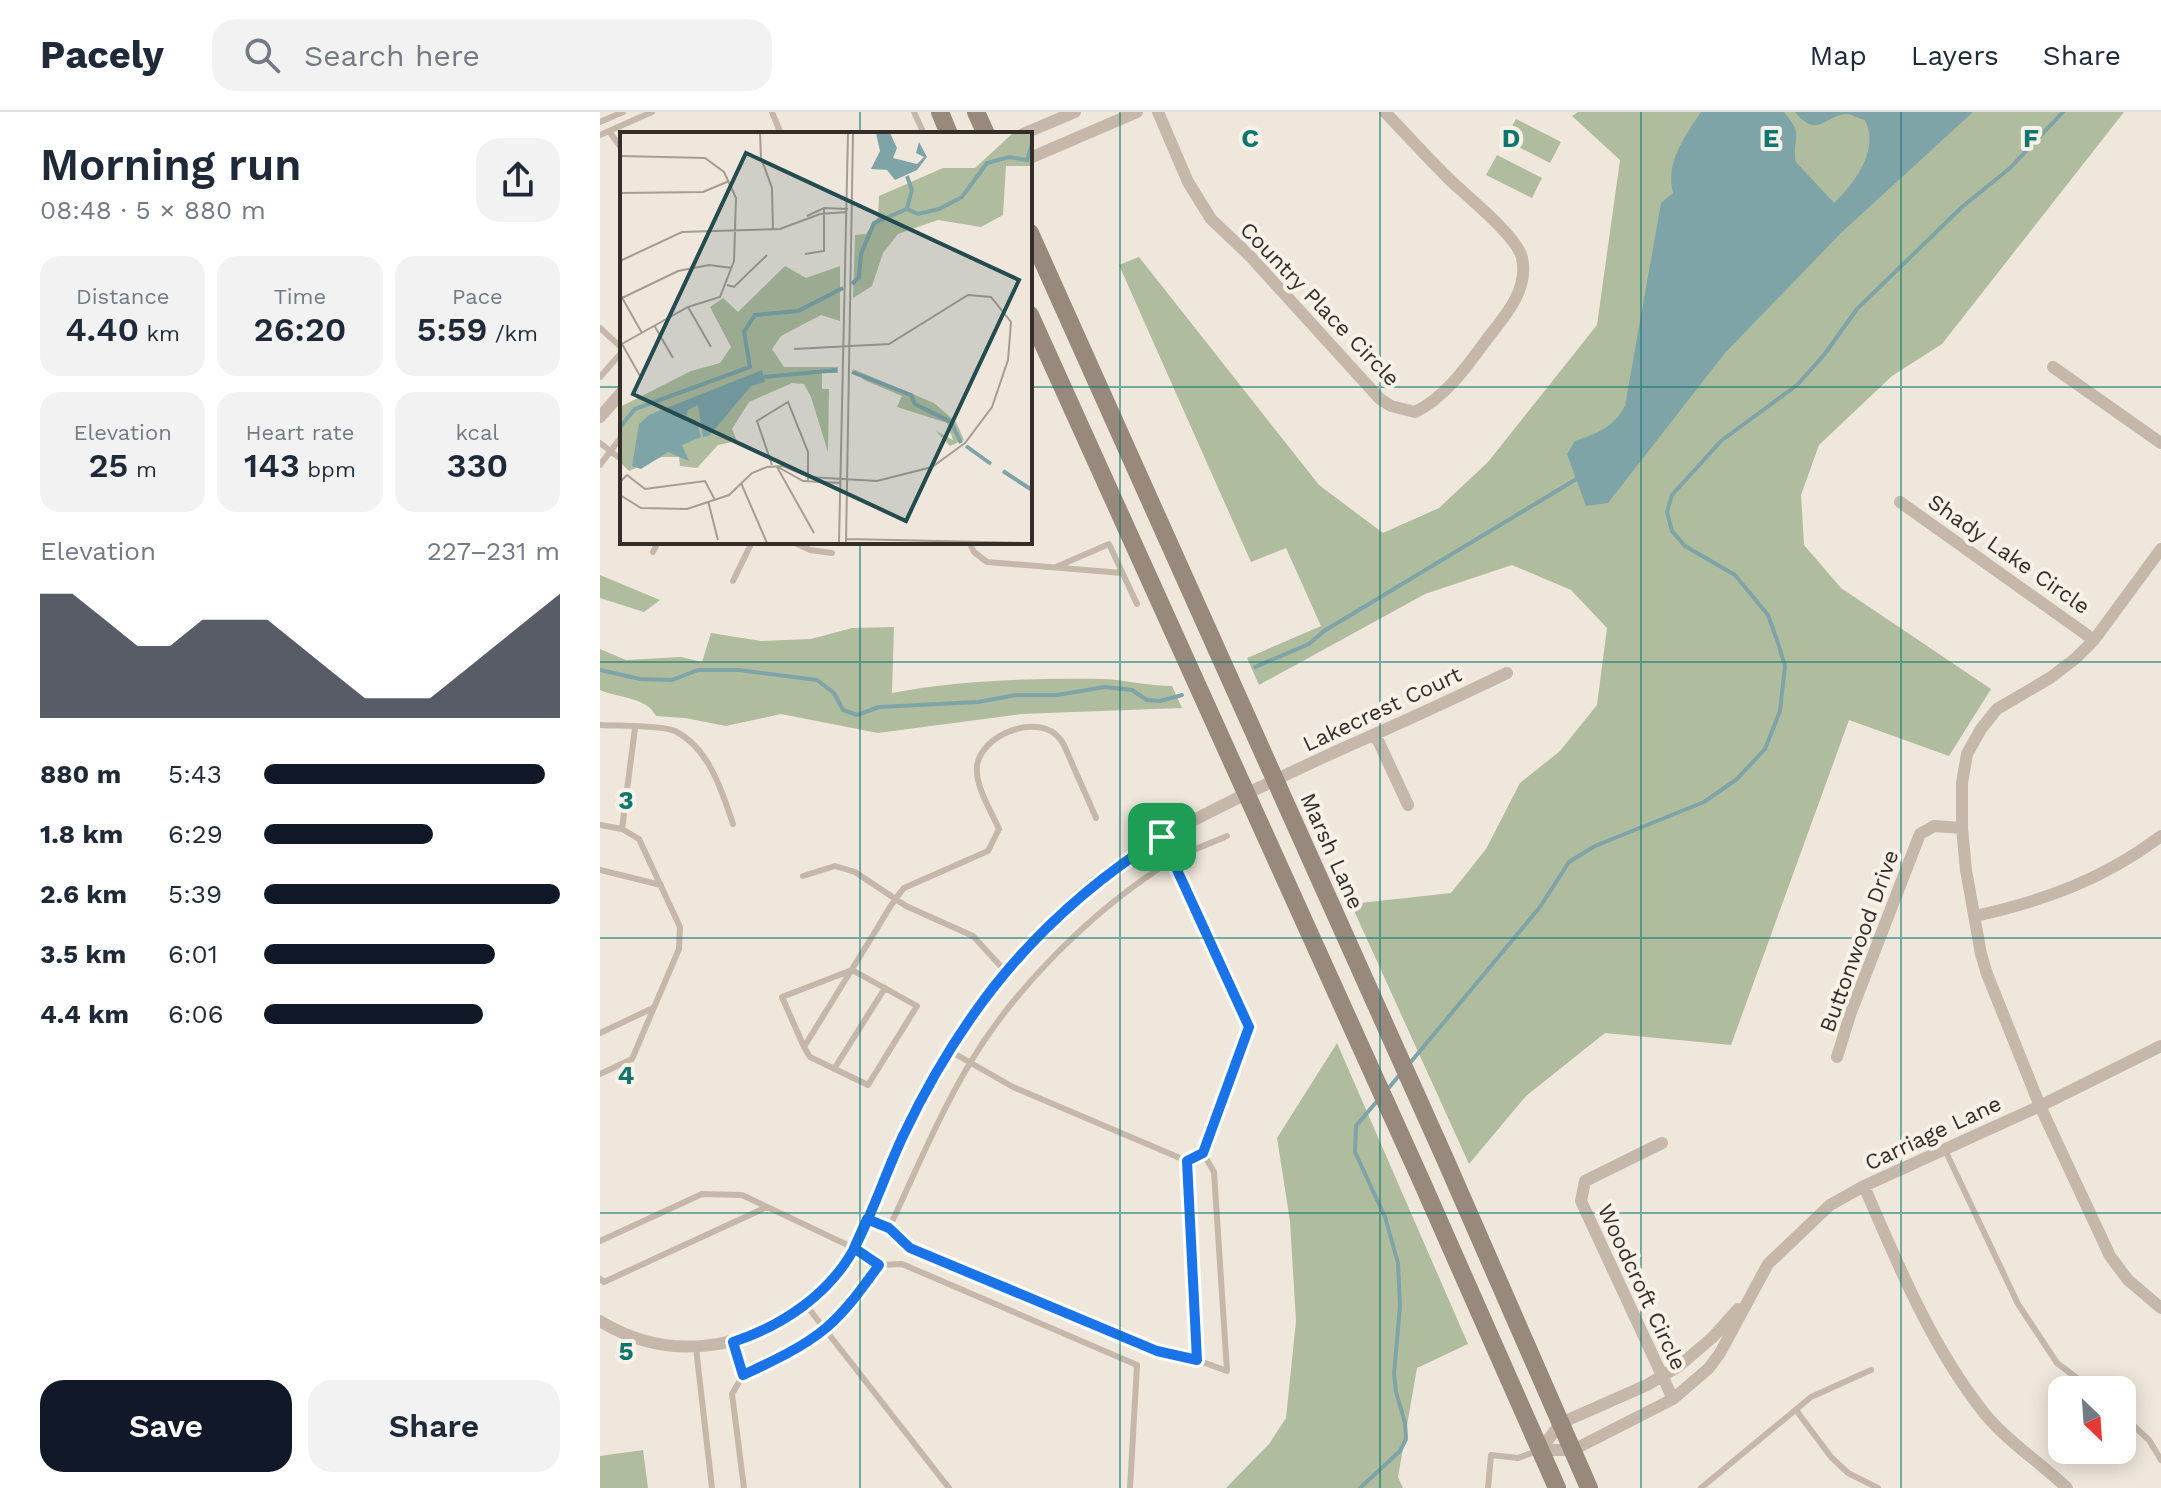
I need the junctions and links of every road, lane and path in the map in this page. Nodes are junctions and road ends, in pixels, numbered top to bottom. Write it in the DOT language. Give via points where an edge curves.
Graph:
graph roads {
  1 [pos="623,112"];
  2 [pos="652,112"];
  3 [pos="772,112"];
  4 [pos="914,112"];
  5 [pos="940,112"];
  6 [pos="976,112"];
  7 [pos="1075,112"];
  8 [pos="1137,112"];
  9 [pos="1158,112"];
  10 [pos="1385,112"];
  11 [pos="600,122"];
  12 [pos="609,131"];
  13 [pos="780,132"];
  14 [pos="923,132"];
  15 [pos="948,132"];
  16 [pos="985,132"];
  17 [pos="1028,132"];
  18 [pos="600,135"];
  19 [pos="620,146"];
  20 [pos="1032,157"];
  21 [pos="1032,237"];
  22 [pos="1032,319"];
  23 [pos="600,328"];
  24 [pos="620,348"];
  25 [pos="620,352"];
  26 [pos="2053,367"];
  27 [pos="600,377"];
  28 [pos="620,394"];
  29 [pos="600,417"];
  30 [pos="620,438"];
  31 [pos="600,443"];
  32 [pos="2161,443"];
  33 [pos="610,451"];
  34 [pos="620,458"];
  35 [pos="600,465"];
  36 [pos="1900,502"];
  37 [pos="657,544"];
  38 [pos="751,544"];
  39 [pos="797,544"];
  40 [pos="970,544"];
  41 [pos="2161,549"];
  42 [pos="653,552"];
  43 [pos="832,553"];
  44 [pos="1054,567"];
  45 [pos="1122,573"];
  46 [pos="733,581"];
  47 [pos="1137,604"];
  48 [pos="2094,640"];
  49 [pos="1507,673"];
  50 [pos="600,725"];
  51 [pos="635,728"];
  52 [pos="1375,734"];
  53 [pos="1274,780"];
  54 [pos="1247,794"];
  55 [pos="1408,805"];
  56 [pos="1096,818"];
  57 [pos="733,824"];
  58 [pos="600,825"];
  59 [pos="1962,828"];
  60 [pos="622,829"];
  61 [pos="1227,836"];
  62 [pos="2161,836"];
  63 [pos="1162,837"];
  64 [pos="1173,860"];
  65 [pos="600,870"];
  66 [pos="803,876"];
  67 [pos="661,885"];
  68 [pos="895,898"];
  69 [pos="1975,916"];
  70 [pos="852,970"];
  71 [pos="1006,972"];
  72 [pos="885,988"];
  73 [pos="653,1008"];
  74 [pos="600,1033"];
  75 [pos="2161,1046"];
  76 [pos="804,1047"];
  77 [pos="950,1051"];
  78 [pos="1837,1057"];
  79 [pos="970,1063"];
  80 [pos="834,1069"];
  81 [pos="600,1074"];
  82 [pos="2040,1106"];
  83 [pos="1662,1143"];
  84 [pos="1945,1150"];
  85 [pos="1203,1153"];
  86 [pos="1187,1161"];
  87 [pos="1864,1186"];
  88 [pos="767,1207"];
  89 [pos="867,1219"];
  90 [pos="889,1228"];
  91 [pos="600,1241"];
  92 [pos="854,1248"];
  93 [pos="879,1265"];
  94 [pos="600,1279"];
  95 [pos="1751,1294"];
  96 [pos="806,1305"];
  97 [pos="2161,1308"];
  98 [pos="600,1321"];
  99 [pos="825,1329"];
  100 [pos="733,1342"];
  101 [pos="696,1348"];
  102 [pos="1197,1360"];
  103 [pos="1871,1370"];
  104 [pos="743,1375"];
  105 [pos="1662,1376"];
  106 [pos="2074,1376"];
  107 [pos="1673,1399"];
  108 [pos="1796,1410"];
  109 [pos="1561,1423"];
  110 [pos="2136,1428"];
  111 [pos="1540,1450"];
  112 [pos="1573,1450"];
  113 [pos="2161,1460"];
  114 [pos="712,1488"];
  115 [pos="744,1488"];
  116 [pos="949,1488"];
  117 [pos="1130,1488"];
  118 [pos="1488,1488"];
  119 [pos="1557,1488"];
  120 [pos="1589,1488"];
  121 [pos="1701,1488"];
  122 [pos="1878,1488"];
  123 [pos="2067,1488"];
  1 -- 11 [label="lane"];
  2 -- 12 [label="lane"];
  3 -- 13 [label="lane"];
  4 -- 14 [label="lane"];
  5 -- 15 [label="main road"];
  6 -- 16 [label="main road"];
  7 -- 17 [label="street"];
  8 -- 20 [label="street"];
  9 -- 10 [label="street, Country Place Circle" via="1188,182 1211,219 1380,399 1415,412 1442,393 1505,315 1518,295 1522,255"];
  12 -- 18 [label="lane"];
  12 -- 19 [label="lane"];
  21 -- 53 [label="main road, Marsh Lane"];
  22 -- 54 [label="main road"];
  23 -- 24 [label="lane"];
  25 -- 27 [label="lane"];
  26 -- 32 [label="street"];
  28 -- 29 [label="street"];
  30 -- 33 [label="lane"];
  31 -- 33 [label="lane"];
  33 -- 34 [label="lane"];
  33 -- 35 [label="lane"];
  36 -- 48 [label="street, Shady Lake Circle"];
  37 -- 42 [label="lane"];
  38 -- 46 [label="lane"];
  39 -- 43 [label="lane"];
  40 -- 44 [label="lane" via="987,562"];
  41 -- 48 [label="street"];
  44 -- 45 [label="lane"];
  44 -- 45 [label="lane" via="1109,544"];
  45 -- 47 [label="lane"];
  48 -- 59 [label="street" via="2065,668 2000,706 1981,729 1967,754"];
  49 -- 52 [label="street, Lakecrest Court"];
  50 -- 51 [label="lane"];
  51 -- 57 [label="lane" via="673,730 695,746 718,780"];
  51 -- 60 [label="lane"];
  52 -- 53 [label="street, Lakecrest Court"];
  52 -- 55 [label="street"];
  53 -- 54 [label="street, Lakecrest Court"];
  53 -- 109 [label="main road, Marsh Lane"];
  54 -- 63 [label="street, Lakecrest Court"];
  54 -- 111 [label="main road"];
  56 -- 68 [label="lane" via="1060,739 1047,728 1004,733 977,762 977,778 999,829 988,851 904,888"];
  58 -- 60 [label="lane"];
  59 -- 69 [label="street"];
  59 -- 78 [label="street, Buttonwood Drive" via="1934,826 1920,834"];
  60 -- 67 [label="lane" via="639,839"];
  61 -- 64 [label="lane"];
  62 -- 69 [label="street" via="2086,883"];
  63 -- 64 [label="lane"];
  63 -- 71 [label="street, Lakecrest Court" via="1070,905"];
  64 -- 79 [label="lane" via="1071,940 1029,984"];
  64 -- 85 [label="lane" via="1249,1027"];
  65 -- 67 [label="lane"];
  66 -- 68 [label="lane" via="835,866 855,872"];
  67 -- 73 [label="lane" via="680,927 679,949"];
  68 -- 70 [label="lane"];
  68 -- 71 [label="lane" via="973,936"];
  69 -- 82 [label="street" via="1987,974"];
  70 -- 72 [label="lane"];
  70 -- 76 [label="lane"];
  70 -- 76 [label="lane" via="782,997"];
  71 -- 77 [label="street, Lakecrest Court"];
  72 -- 80 [label="lane"];
  72 -- 80 [label="lane" via="917,1006 868,1085"];
  73 -- 74 [label="lane"];
  73 -- 81 [label="lane" via="632,1059"];
  75 -- 82 [label="street, Carriage Lane"];
  76 -- 80 [label="lane" via="810,1057"];
  77 -- 79 [label="lane"];
  77 -- 89 [label="street, Lakecrest Court" via="904,1133"];
  79 -- 86 [label="lane" via="1013,1087"];
  79 -- 90 [label="lane"];
  82 -- 84 [label="street, Carriage Lane"];
  82 -- 97 [label="street" via="2110,1256"];
  83 -- 105 [label="street, Woodcroft Circle" via="1585,1181 1581,1201"];
  84 -- 87 [label="street, Carriage Lane"];
  84 -- 106 [label="lane" via="2018,1304 2057,1363"];
  85 -- 86 [label="lane"];
  85 -- 102 [label="lane" via="1214,1172 1227,1371"];
  86 -- 102 [label="lane"];
  87 -- 95 [label="street, Carriage Lane" via="1830,1205 1784,1246"];
  87 -- 123 [label="street" via="1924,1319 1960,1380 1987,1416"];
  88 -- 91 [label="lane" via="742,1195 702,1194"];
  88 -- 92 [label="lane"];
  88 -- 94 [label="lane" via="604,1282"];
  89 -- 90 [label="lane"];
  89 -- 92 [label="street, Lakecrest Court"];
  90 -- 102 [label="lane" via="910,1248 1157,1351"];
  92 -- 93 [label="lane"];
  92 -- 96 [label="street, Lakecrest Court"];
  93 -- 99 [label="lane"];
  93 -- 117 [label="lane" via="902,1264 1137,1365"];
  95 -- 105 [label="street, Carriage Lane" via="1713,1337"];
  95 -- 107 [label="street, Carriage Lane" via="1709,1368"];
  96 -- 99 [label="lane"];
  96 -- 100 [label="street, Lakecrest Court"];
  98 -- 101 [label="street, Lakecrest Court" via="618,1332"];
  99 -- 104 [label="lane"];
  99 -- 116 [label="lane"];
  100 -- 101 [label="street, Lakecrest Court"];
  100 -- 104 [label="lane"];
  101 -- 114 [label="lane"];
  103 -- 108 [label="lane" via="1811,1397"];
  104 -- 115 [label="lane" via="732,1394"];
  105 -- 107 [label="street, Woodcroft Circle"];
  105 -- 109 [label="street, Carriage Lane"];
  107 -- 112 [label="street, Carriage Lane"];
  108 -- 121 [label="lane"];
  108 -- 122 [label="lane" via="1831,1457"];
  109 -- 111 [label="street, Carriage Lane"];
  109 -- 112 [label="main road, Marsh Lane"];
  110 -- 113 [label="lane"];
  111 -- 112 [label="street, Carriage Lane"];
  111 -- 118 [label="lane" via="1518,1458 1491,1455"];
  111 -- 119 [label="main road"];
  112 -- 120 [label="main road, Marsh Lane"];
}
